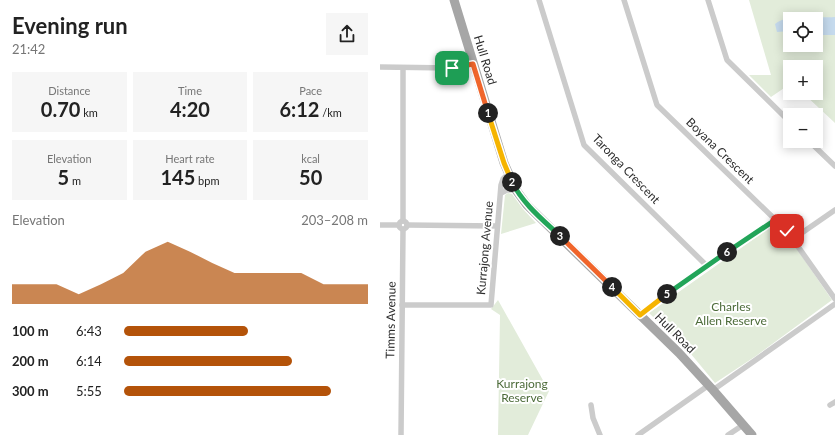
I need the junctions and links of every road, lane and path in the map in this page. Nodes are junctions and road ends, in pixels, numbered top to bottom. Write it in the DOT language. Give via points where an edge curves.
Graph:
graph roads {
  1 [pos="454,0"];
  2 [pos="539,0"];
  3 [pos="624,0"];
  4 [pos="708,0"];
  5 [pos="473,64"];
  6 [pos="380,67"];
  7 [pos="403,68"];
  8 [pos="783,115"];
  9 [pos="816,148"];
  10 [pos="835,166"];
  11 [pos="508,174"];
  12 [pos="516,190"];
  13 [pos="501,193"];
  14 [pos="835,210"];
  15 [pos="775,220"];
  16 [pos="380,225"];
  17 [pos="403,225"];
  18 [pos="498,226"];
  19 [pos="793,239"];
  20 [pos="707,266"];
  21 [pos="835,299"];
  22 [pos="835,304"];
  23 [pos="402,305"];
  24 [pos="640,315"];
  25 [pos="711,388"];
  26 [pos="592,405"];
  27 [pos="743,425"];
  28 [pos="401,435"];
  29 [pos="600,435"];
  30 [pos="638,435"];
  31 [pos="728,435"];
  32 [pos="752,435"];
  1 -- 5 [label="main road, Hull Road"];
  2 -- 20 [label="street, Taronga Crescent" via="584,145"];
  3 -- 15 [label="street, Boyana Crescent" via="657,105"];
  4 -- 8 [label="street" via="727,60"];
  5 -- 7 [label="street" via="452,68"];
  5 -- 11 [label="main road, Hull Road"];
  6 -- 7 [label="street"];
  7 -- 17 [label="street, Timms Avenue"];
  9 -- 10 [label="street"];
  11 -- 12 [label="main road, Hull Road"];
  11 -- 13 [label="street, Kurrajong Avenue" via="503,179"];
  12 -- 13 [label="street, Kurrajong Avenue"];
  12 -- 24 [label="main road, Hull Road" via="527,205"];
  13 -- 18 [label="street, Kurrajong Avenue"];
  14 -- 19 [label="street"];
  15 -- 19 [label="street, Boyana Crescent"];
  15 -- 20 [label="street"];
  16 -- 17 [label="street"];
  17 -- 18 [label="street"];
  17 -- 23 [label="street, Timms Avenue"];
  18 -- 23 [label="street, Kurrajong Avenue" via="491,305"];
  19 -- 21 [label="street, Boyana Crescent"];
  20 -- 24 [label="street"];
  22 -- 25 [label="street"];
  23 -- 28 [label="street, Timms Avenue"];
  24 -- 25 [label="main road, Hull Road"];
  25 -- 27 [label="main road, Hull Road"];
  25 -- 30 [label="street"];
  26 -- 29 [label="street" via="593,418"];
  27 -- 31 [label="street"];
  27 -- 32 [label="main road, Hull Road"];
}
